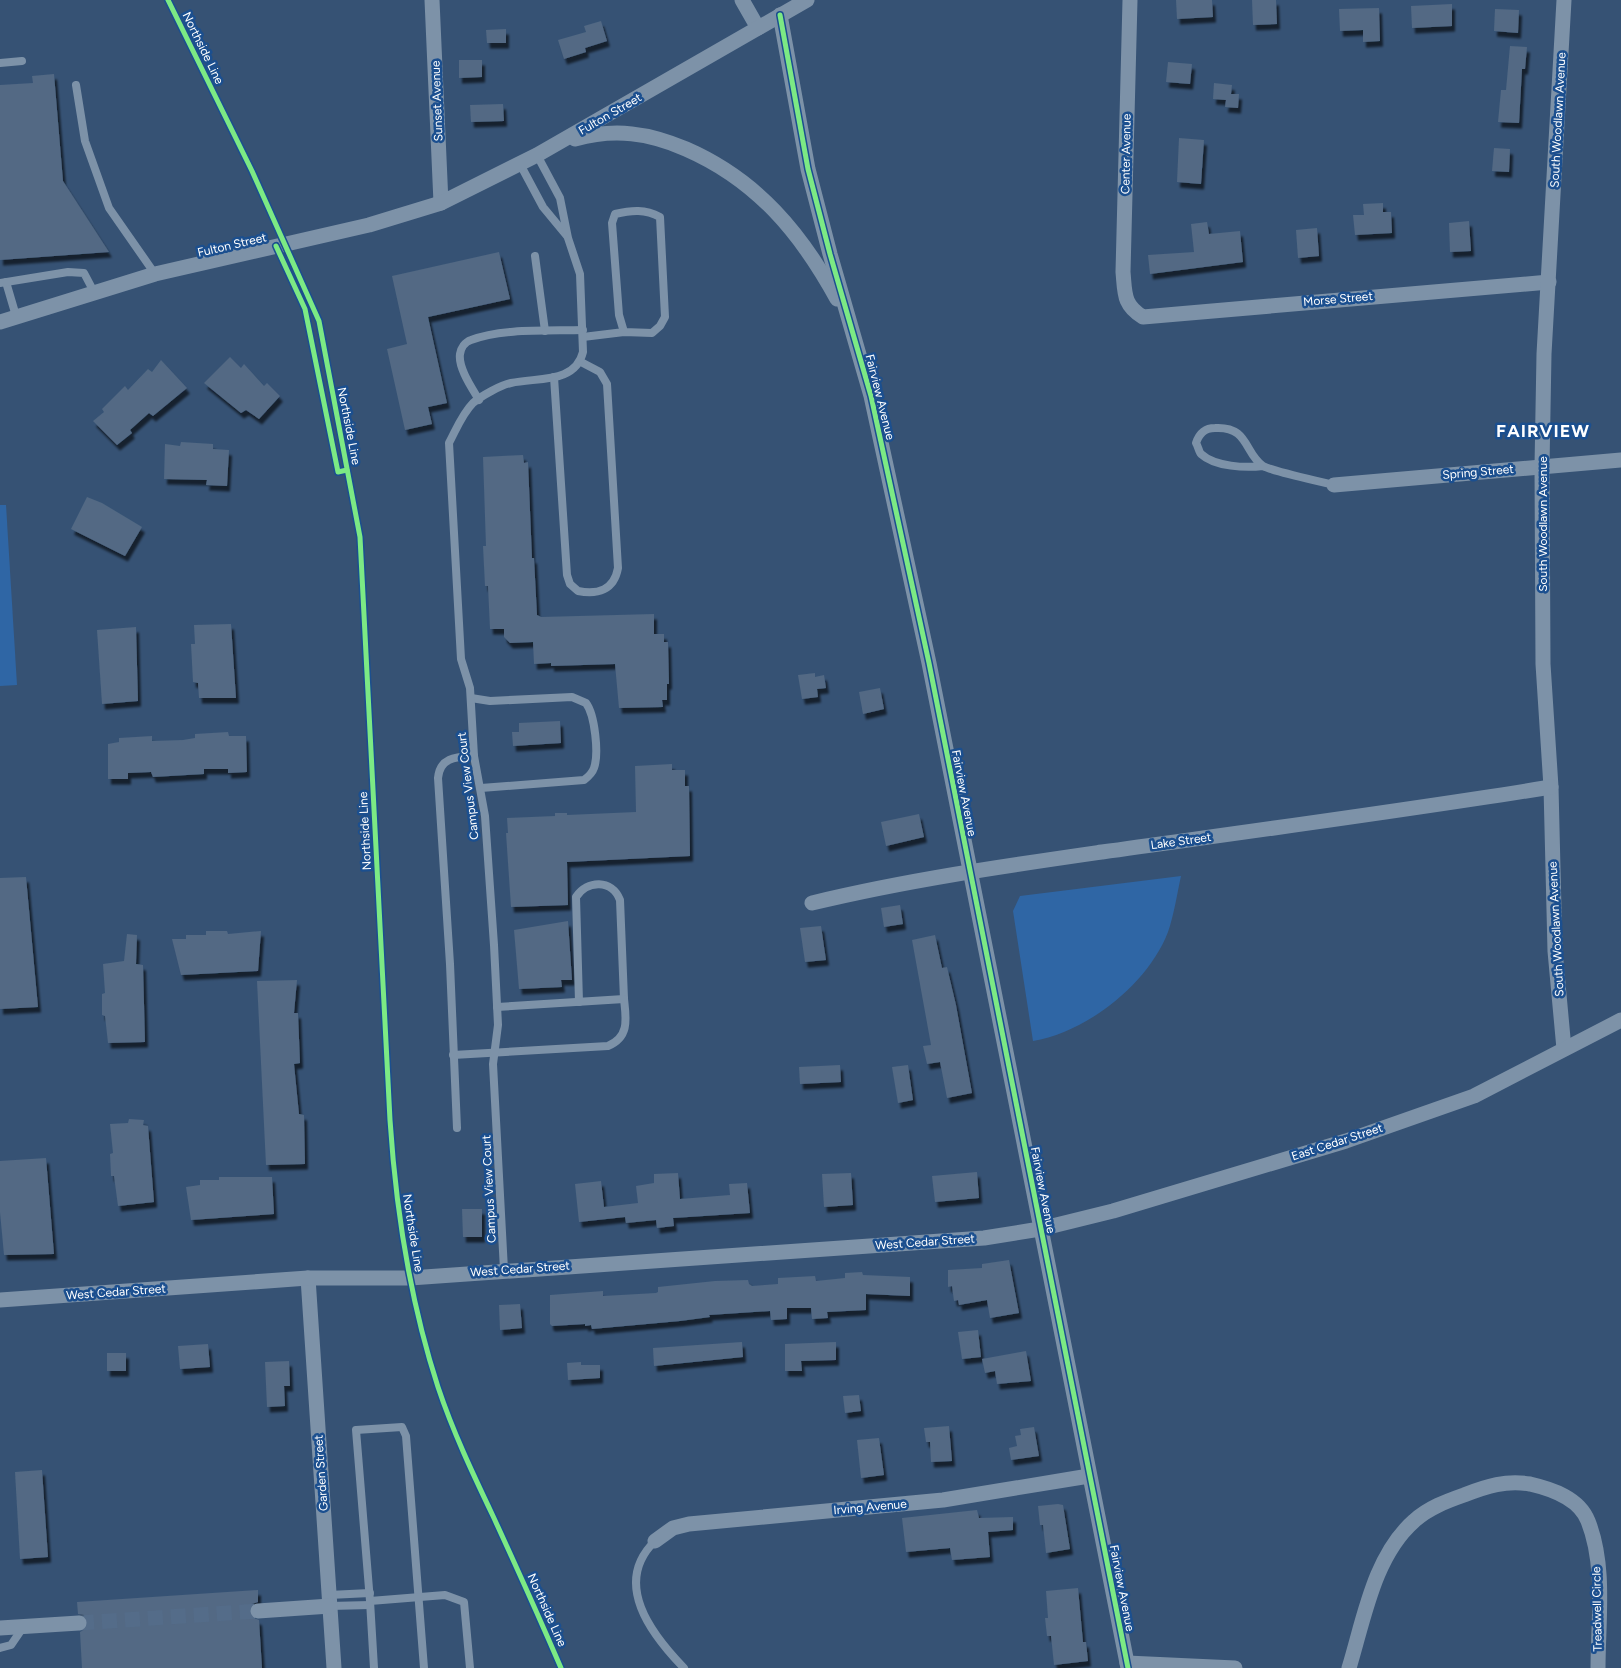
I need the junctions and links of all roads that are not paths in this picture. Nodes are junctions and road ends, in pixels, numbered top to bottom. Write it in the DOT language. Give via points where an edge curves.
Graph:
graph roads {
  1 [pos="432,0"];
  2 [pos="742,0"];
  3 [pos="807,0"];
  4 [pos="1130,0"];
  5 [pos="1564,0"];
  6 [pos="780,15"];
  7 [pos="758,28"];
  8 [pos="22,61"];
  9 [pos="0,63"];
  10 [pos="76,85"];
  11 [pos="542,152"];
  12 [pos="520,164"];
  13 [pos="441,202"];
  14 [pos="568,238"];
  15 [pos="535,256"];
  16 [pos="155,274"];
  17 [pos="1549,282"];
  18 [pos="3,283"];
  19 [pos="94,292"];
  20 [pos="1130,307"];
  21 [pos="16,316"];
  22 [pos="0,322"];
  23 [pos="545,331"];
  24 [pos="624,332"];
  25 [pos="583,333"];
  26 [pos="857,344"];
  27 [pos="581,362"];
  28 [pos="554,377"];
  29 [pos="479,400"];
  30 [pos="1621,460"];
  31 [pos="1263,466"];
  32 [pos="1542,466"];
  33 [pos="1334,485"];
  34 [pos="471,698"];
  35 [pos="474,756"];
  36 [pos="1551,786"];
  37 [pos="481,788"];
  38 [pos="969,872"];
  39 [pos="812,903"];
  40 [pos="624,999"];
  41 [pos="579,1002"];
  42 [pos="497,1007"];
  43 [pos="1621,1020"];
  44 [pos="1564,1048"];
  45 [pos="495,1053"];
  46 [pos="453,1055"];
  47 [pos="457,1128"];
  48 [pos="1040,1229"];
  49 [pos="504,1270"];
  50 [pos="308,1278"];
  51 [pos="0,1300"];
  52 [pos="1089,1476"];
  53 [pos="655,1541"];
  54 [pos="419,1597"];
  55 [pos="370,1600"];
  56 [pos="329,1601"];
  57 [pos="258,1611"];
  58 [pos="79,1623"];
  59 [pos="24,1626"];
  60 [pos="0,1628"];
  61 [pos="0,1648"];
  62 [pos="1127,1666"];
  63 [pos="334,1668"];
  64 [pos="374,1668"];
  65 [pos="424,1668"];
  66 [pos="470,1668"];
  67 [pos="684,1668"];
  68 [pos="1235,1668"];
  69 [pos="1349,1668"];
  70 [pos="1598,1668"];
  1 -- 13 [label="street, Sunset Avenue"];
  2 -- 7 [label="street"];
  3 -- 6 [label="street, Fulton Street"];
  4 -- 20 [label="street, Center Avenue" via="1123,272 1125,297"];
  5 -- 17 [label="street, South Woodlawn Avenue"];
  6 -- 7 [label="street, Fulton Street"];
  6 -- 26 [label="street, Fairview Avenue" via="808,170"];
  7 -- 11 [label="street, Fulton Street"];
  8 -- 9 [label="lane"];
  10 -- 16 [label="lane" via="85,142 109,208"];
  11 -- 12 [label="street, Fulton Street"];
  11 -- 14 [label="lane" via="560,198"];
  11 -- 26 [label="street, Fairview Avenue" via="587,136 622,131 656,137 719,165 758,193 792,231 823,274"];
  12 -- 13 [label="street, Fulton Street"];
  12 -- 14 [label="lane" via="543,208"];
  13 -- 16 [label="street, Fulton Street" via="369,225"];
  14 -- 25 [label="lane" via="580,274"];
  15 -- 23 [label="lane"];
  16 -- 19 [label="street, Fulton Street"];
  17 -- 20 [label="street, Morse Street" via="1143,317"];
  17 -- 32 [label="street, South Woodlawn Avenue"];
  18 -- 19 [label="lane" via="68,272 84,273"];
  18 -- 21 [label="lane"];
  19 -- 21 [label="street, Fulton Street"];
  21 -- 22 [label="street, Fulton Street"];
  23 -- 25 [label="lane"];
  23 -- 29 [label="lane" via="492,335 470,340 463,346 459,355 461,366"];
  24 -- 24 [label="lane" via="617,297 612,223 615,214 632,210 650,212 660,217 665,317 652,333"];
  24 -- 25 [label="lane"];
  25 -- 27 [label="lane"];
  26 -- 38 [label="street, Fairview Avenue" via="925,645"];
  27 -- 28 [label="lane, Campus View Court" via="575,370"];
  27 -- 28 [label="lane" via="600,372 606,384 618,568 611,586 600,592 578,591 567,576"];
  28 -- 29 [label="lane, Campus View Court" via="508,384"];
  29 -- 34 [label="lane, Campus View Court" via="462,418 449,443 461,659"];
  30 -- 32 [label="street, Spring Street"];
  31 -- 31 [label="lane" via="1242,437 1225,427 1209,428 1199,435 1196,443 1201,454 1217,462 1233,466"];
  31 -- 33 [label="lane"];
  32 -- 33 [label="street, Spring Street"];
  32 -- 36 [label="street, South Woodlawn Avenue" via="1544,664"];
  34 -- 35 [label="lane, Campus View Court"];
  34 -- 37 [label="lane" via="490,701 572,697 586,703 594,719 595,763 590,776 584,780"];
  35 -- 37 [label="lane, Campus View Court"];
  35 -- 46 [label="lane" via="446,760 438,778"];
  36 -- 38 [label="street, Lake Street" via="1447,804"];
  36 -- 44 [label="street, South Woodlawn Avenue" via="1555,951"];
  37 -- 42 [label="lane, Campus View Court"];
  38 -- 39 [label="street, Lake Street"];
  38 -- 48 [label="street, Fairview Avenue"];
  40 -- 41 [label="lane"];
  40 -- 41 [label="lane" via="620,900 612,888 596,884 588,885 576,897"];
  40 -- 45 [label="lane" via="625,1030 616,1043"];
  41 -- 42 [label="lane"];
  42 -- 45 [label="lane, Campus View Court"];
  43 -- 44 [label="street, East Cedar Street"];
  44 -- 48 [label="street, East Cedar Street" via="1474,1096 1356,1138 1113,1211"];
  45 -- 46 [label="lane"];
  45 -- 49 [label="lane, Campus View Court"];
  46 -- 47 [label="lane"];
  48 -- 49 [label="street, West Cedar Street" via="984,1238"];
  48 -- 52 [label="street, Fairview Avenue"];
  49 -- 50 [label="street, West Cedar Street" via="410,1278"];
  50 -- 51 [label="street, West Cedar Street"];
  50 -- 56 [label="street, Garden Street"];
  52 -- 53 [label="street, Irving Avenue" via="944,1500 689,1524 673,1528"];
  52 -- 62 [label="street, Fairview Avenue"];
  53 -- 67 [label="lane" via="642,1554 637,1567 636,1585 642,1612 660,1643"];
  54 -- 55 [label="lane"];
  54 -- 55 [label="lane" via="406,1436 402,1427 356,1430"];
  54 -- 65 [label="lane"];
  54 -- 66 [label="lane" via="446,1595 464,1602"];
  55 -- 56 [label="lane"];
  55 -- 56 [label="lane"];
  55 -- 64 [label="lane"];
  56 -- 57 [label="street"];
  56 -- 63 [label="street, Garden Street"];
  58 -- 59 [label="street"];
  59 -- 60 [label="street"];
  59 -- 61 [label="lane" via="12,1645"];
  62 -- 68 [label="street"];
  69 -- 70 [label="street, Treadwell Circle" via="1377,1576 1396,1541 1414,1520 1443,1503 1493,1484 1519,1482 1550,1488 1576,1504 1588,1520 1599,1577"];
}
